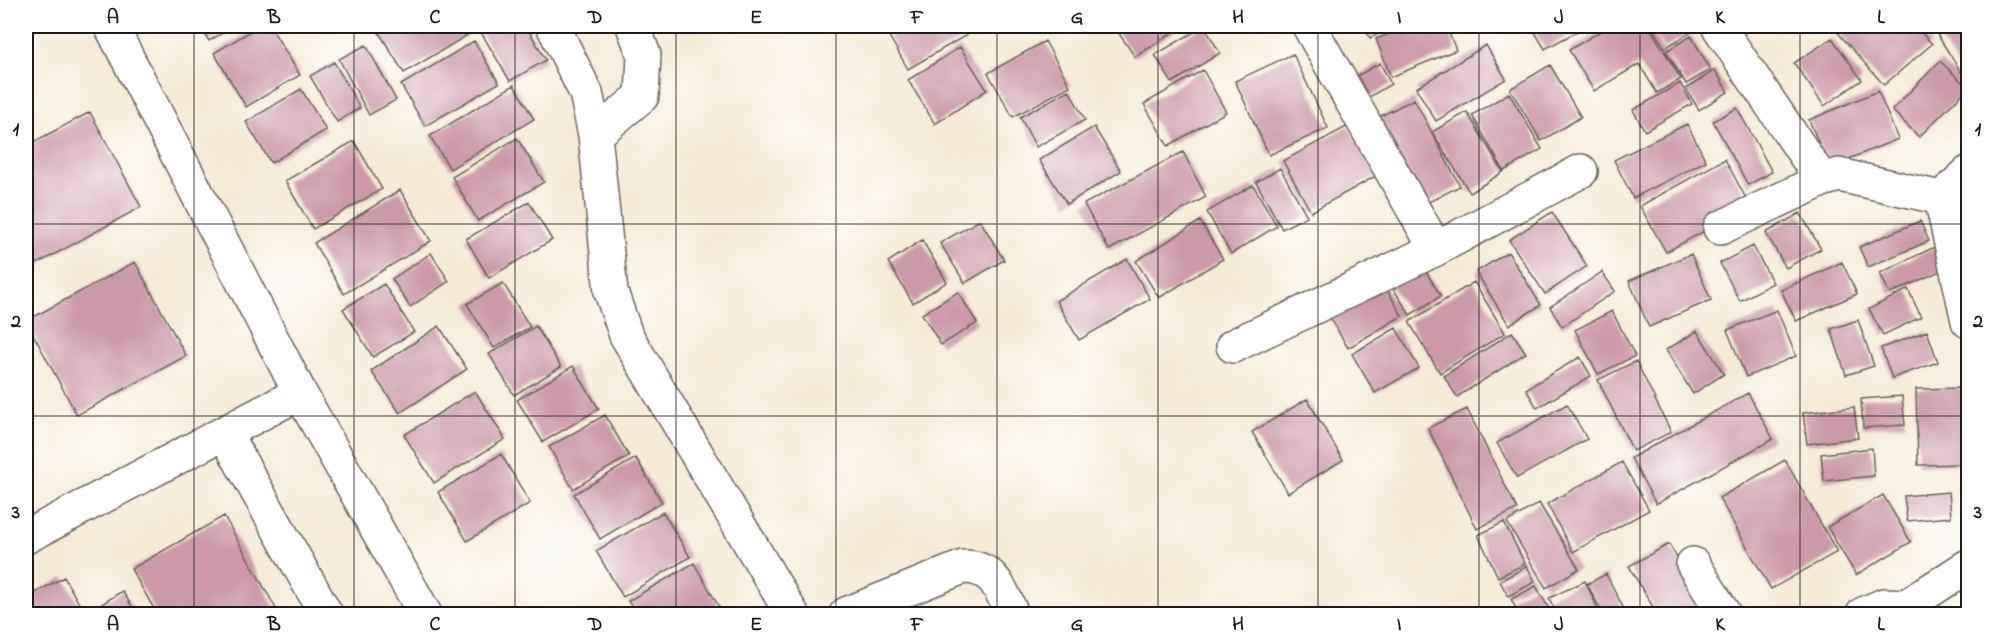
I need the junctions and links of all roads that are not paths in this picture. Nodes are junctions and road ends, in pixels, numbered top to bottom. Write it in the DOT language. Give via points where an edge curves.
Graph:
graph roads {
  1 [pos="111,26"];
  2 [pos="553,26"];
  3 [pos="633,26"];
  4 [pos="1310,26"];
  5 [pos="1719,26"];
  6 [pos="595,135"];
  7 [pos="1581,171"];
  8 [pos="1968,173"];
  9 [pos="1822,180"];
  10 [pos="1941,198"];
  11 [pos="1720,228"];
  12 [pos="1436,249"];
  13 [pos="1968,321"];
  14 [pos="1233,346"];
  15 [pos="300,393"];
  16 [pos="225,434"];
  17 [pos="26,537"];
  18 [pos="1693,564"];
  19 [pos="1968,566"];
  20 [pos="1909,610"];
  21 [pos="326,615"];
  22 [pos="425,615"];
  23 [pos="792,615"];
  24 [pos="846,615"];
  25 [pos="1012,615"];
  26 [pos="1724,615"];
  27 [pos="1863,615"];
  1 -- 15 [label="street"];
  2 -- 6 [label="street" via="586,93"];
  3 -- 6 [label="street" via="644,55 642,96"];
  4 -- 12 [label="street"];
  5 -- 9 [label="street"];
  6 -- 23 [label="street" via="611,292 626,335"];
  7 -- 12 [label="street"];
  8 -- 10 [label="street"];
  9 -- 10 [label="street" via="1839,175"];
  9 -- 11 [label="street"];
  10 -- 13 [label="street"];
  12 -- 14 [label="street"];
  15 -- 16 [label="street"];
  15 -- 22 [label="street"];
  16 -- 17 [label="street"];
  16 -- 21 [label="street"];
  18 -- 26 [label="street"];
  19 -- 20 [label="street"];
  20 -- 27 [label="street" via="1884,605"];
  24 -- 25 [label="street" via="963,567 977,567 990,574"];
}
